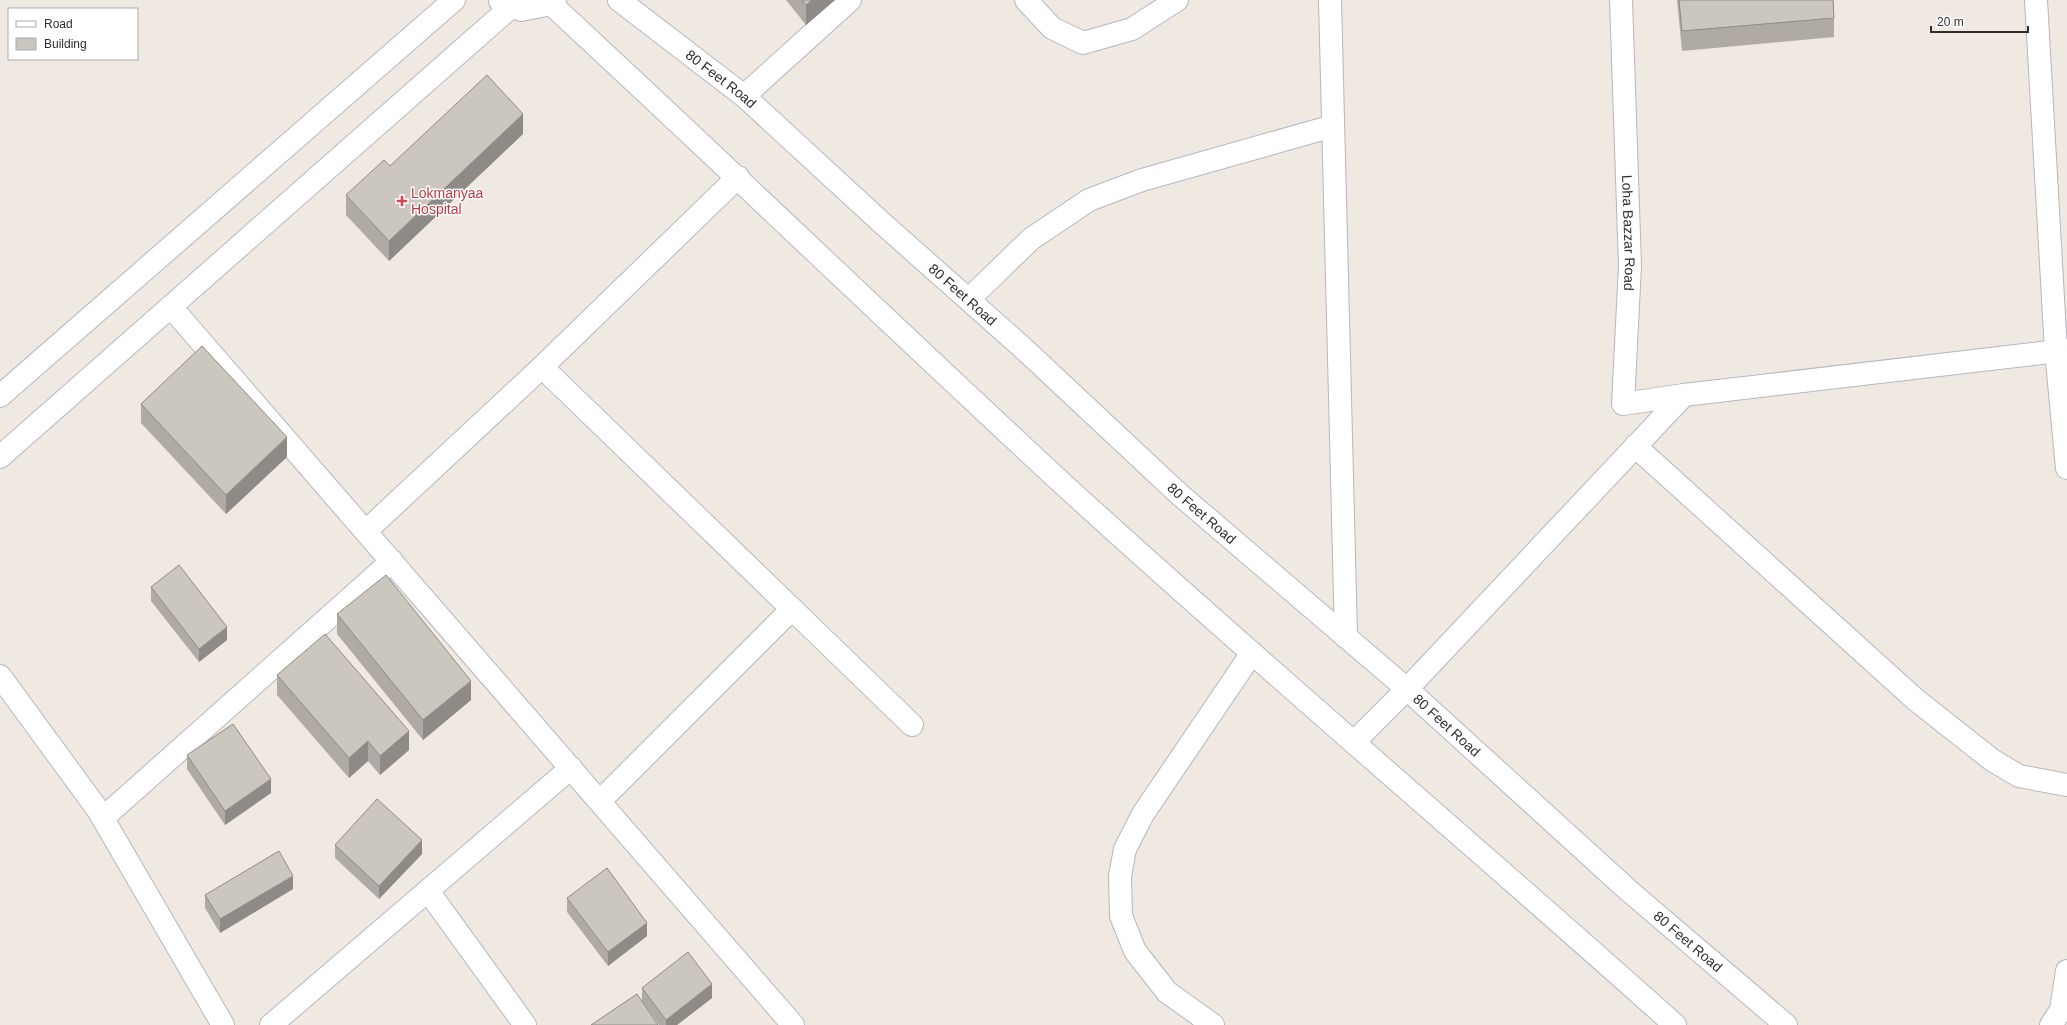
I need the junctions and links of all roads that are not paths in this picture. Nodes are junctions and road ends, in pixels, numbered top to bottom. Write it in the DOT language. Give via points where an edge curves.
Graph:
graph roads {
  1 [pos="454,0"];
  2 [pos="620,0"];
  3 [pos="850,0"];
  4 [pos="1026,0"];
  5 [pos="1177,0"];
  6 [pos="1330,0"];
  7 [pos="1621,0"];
  8 [pos="2036,0"];
  9 [pos="553,2"];
  10 [pos="505,3"];
  11 [pos="744,96"];
  12 [pos="1333,126"];
  13 [pos="738,177"];
  14 [pos="969,299"];
  15 [pos="171,306"];
  16 [pos="2061,350"];
  17 [pos="542,367"];
  18 [pos="1684,395"];
  19 [pos="0,396"];
  20 [pos="1635,446"];
  21 [pos="0,457"];
  22 [pos="2067,468"];
  23 [pos="366,531"];
  24 [pos="392,561"];
  25 [pos="792,609"];
  26 [pos="1346,637"];
  27 [pos="1252,653"];
  28 [pos="0,676"];
  29 [pos="1407,690"];
  30 [pos="912,725"];
  31 [pos="1354,742"];
  32 [pos="571,768"];
  33 [pos="2067,785"];
  34 [pos="600,801"];
  35 [pos="104,818"];
  36 [pos="428,891"];
  37 [pos="2067,971"];
  38 [pos="223,1025"];
  39 [pos="271,1025"];
  40 [pos="525,1025"];
  41 [pos="793,1025"];
  42 [pos="1213,1025"];
  43 [pos="1675,1025"];
  44 [pos="1786,1025"];
  45 [pos="2052,1025"];
  1 -- 19 [label="street"];
  2 -- 11 [label="street, 80 Feet Road"];
  3 -- 11 [label="street"];
  4 -- 5 [label="street" via="1052,28 1083,43 1132,29"];
  6 -- 12 [label="street"];
  7 -- 18 [label="street, Loha Bazzar Road" via="1630,266 1623,404"];
  8 -- 16 [label="street"];
  9 -- 10 [label="street" via="521,10"];
  9 -- 13 [label="street"];
  10 -- 15 [label="street"];
  11 -- 14 [label="street, 80 Feet Road"];
  12 -- 14 [label="street" via="1142,180 1089,200 1031,239"];
  12 -- 26 [label="street"];
  13 -- 17 [label="street"];
  13 -- 27 [label="street" via="1064,484"];
  14 -- 26 [label="street, 80 Feet Road" via="1179,494"];
  15 -- 21 [label="street"];
  15 -- 23 [label="street"];
  16 -- 18 [label="street"];
  16 -- 22 [label="street"];
  17 -- 23 [label="street"];
  17 -- 25 [label="street"];
  18 -- 20 [label="street"];
  20 -- 29 [label="street"];
  20 -- 33 [label="street" via="1916,700 1992,760 2019,776"];
  23 -- 24 [label="street"];
  24 -- 32 [label="street"];
  24 -- 35 [label="street"];
  25 -- 30 [label="street"];
  25 -- 34 [label="street"];
  26 -- 29 [label="street, 80 Feet Road"];
  27 -- 31 [label="street"];
  27 -- 42 [label="street" via="1143,814 1125,849 1120,876 1121,916 1134,951 1167,992"];
  28 -- 35 [label="street"];
  29 -- 31 [label="street"];
  29 -- 44 [label="street, 80 Feet Road" via="1628,890"];
  31 -- 43 [label="street"];
  32 -- 34 [label="street"];
  32 -- 36 [label="street"];
  34 -- 41 [label="street"];
  35 -- 38 [label="street"];
  36 -- 39 [label="street"];
  36 -- 40 [label="street"];
  37 -- 45 [label="street" via="2061,1010"];
}
